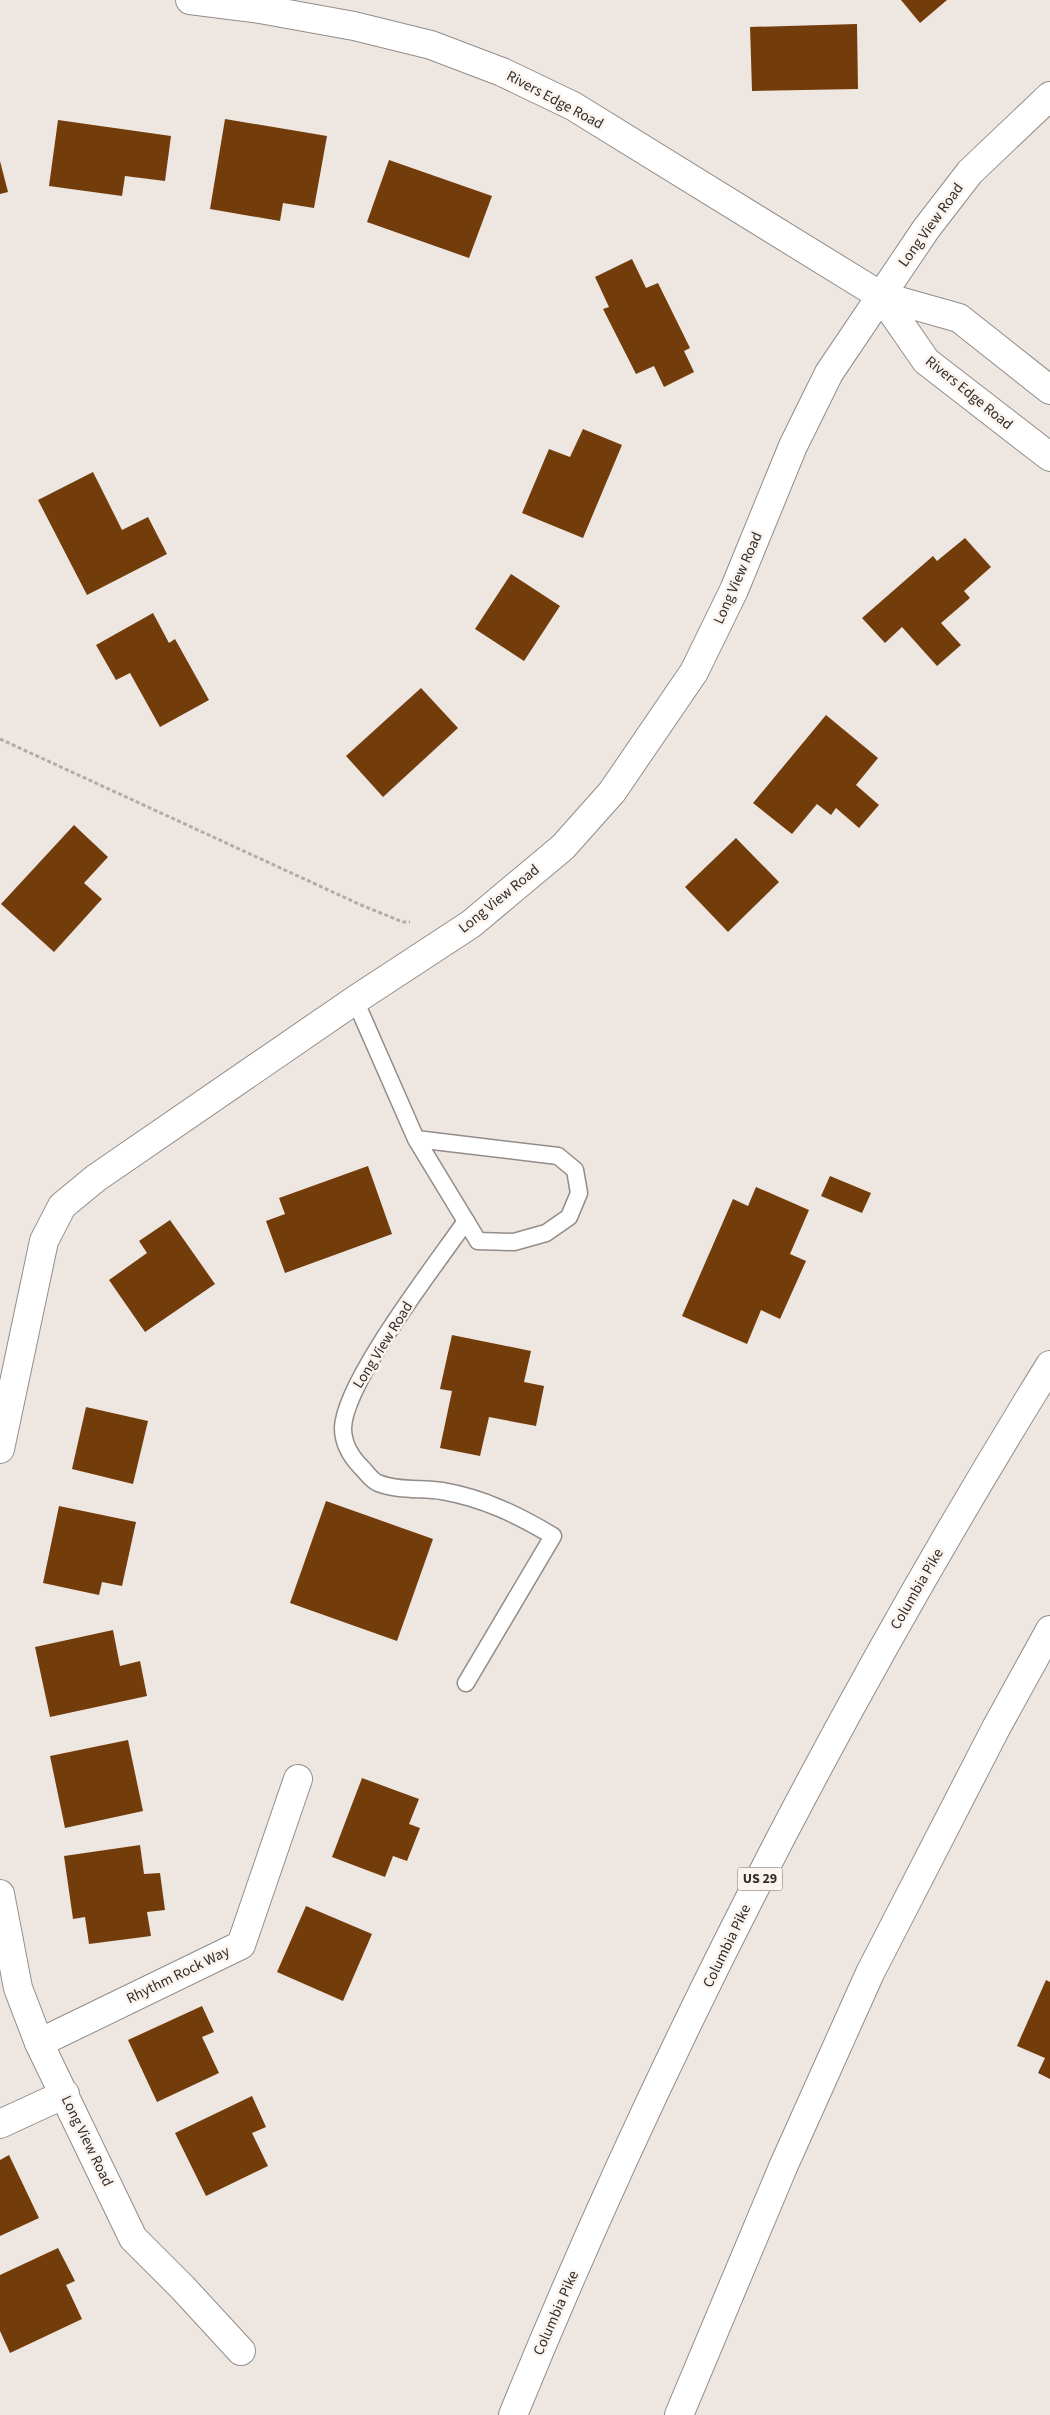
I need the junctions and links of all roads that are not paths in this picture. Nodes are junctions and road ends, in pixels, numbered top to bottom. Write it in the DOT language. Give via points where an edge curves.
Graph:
graph roads {
  1 [pos="190,0"];
  2 [pos="1050,96"];
  3 [pos="881,296"];
  4 [pos="1050,390"];
  5 [pos="1050,457"];
  6 [pos="356,1000"];
  7 [pos="416,1139"];
  8 [pos="466,1221"];
  9 [pos="1050,1365"];
  10 [pos="0,1449"];
  11 [pos="1050,1630"];
  12 [pos="466,1683"];
  13 [pos="298,1779"];
  14 [pos="0,1894"];
  15 [pos="39,2044"];
  16 [pos="65,2094"];
  17 [pos="0,2124"];
  18 [pos="241,2351"];
  19 [pos="513,2415"];
  20 [pos="679,2415"];
  1 -- 3 [label="main road, Rivers Edge Road" via="354,26 431,45 502,72 573,106"];
  2 -- 3 [label="main road, Long View Road" via="970,172 926,229"];
  3 -- 4 [label="main road, Rivers Edge Road" via="958,318"];
  3 -- 5 [label="main road, Rivers Edge Road" via="926,360"];
  3 -- 6 [label="main road, Long View Road" via="829,373 793,446 734,590 694,672 612,792 563,847 471,924"];
  6 -- 7 [label="lane"];
  6 -- 10 [label="main road, Long View Road" via="96,1178 62,1206 44,1241"];
  7 -- 8 [label="lane"];
  7 -- 8 [label="lane" via="558,1156 574,1170 579,1193 569,1217 546,1233 514,1242 478,1241"];
  8 -- 12 [label="lane, Long View Road" via="397,1319 352,1392 343,1427 345,1443 355,1461 377,1483 474,1498 515,1514 553,1536"];
  9 -- 19 [label="main road, Columbia Pike / US 29" via="872,1666 744,1910 646,2114"];
  11 -- 20 [label="main road" via="870,1973"];
  13 -- 15 [label="main road, Rhythm Rock Way" via="241,1945"];
  14 -- 15 [label="main road, Long View Road" via="18,1988"];
  15 -- 16 [label="main road, Long View Road"];
  16 -- 17 [label="main road"];
  16 -- 18 [label="main road, Long View Road" via="133,2238"];
}
